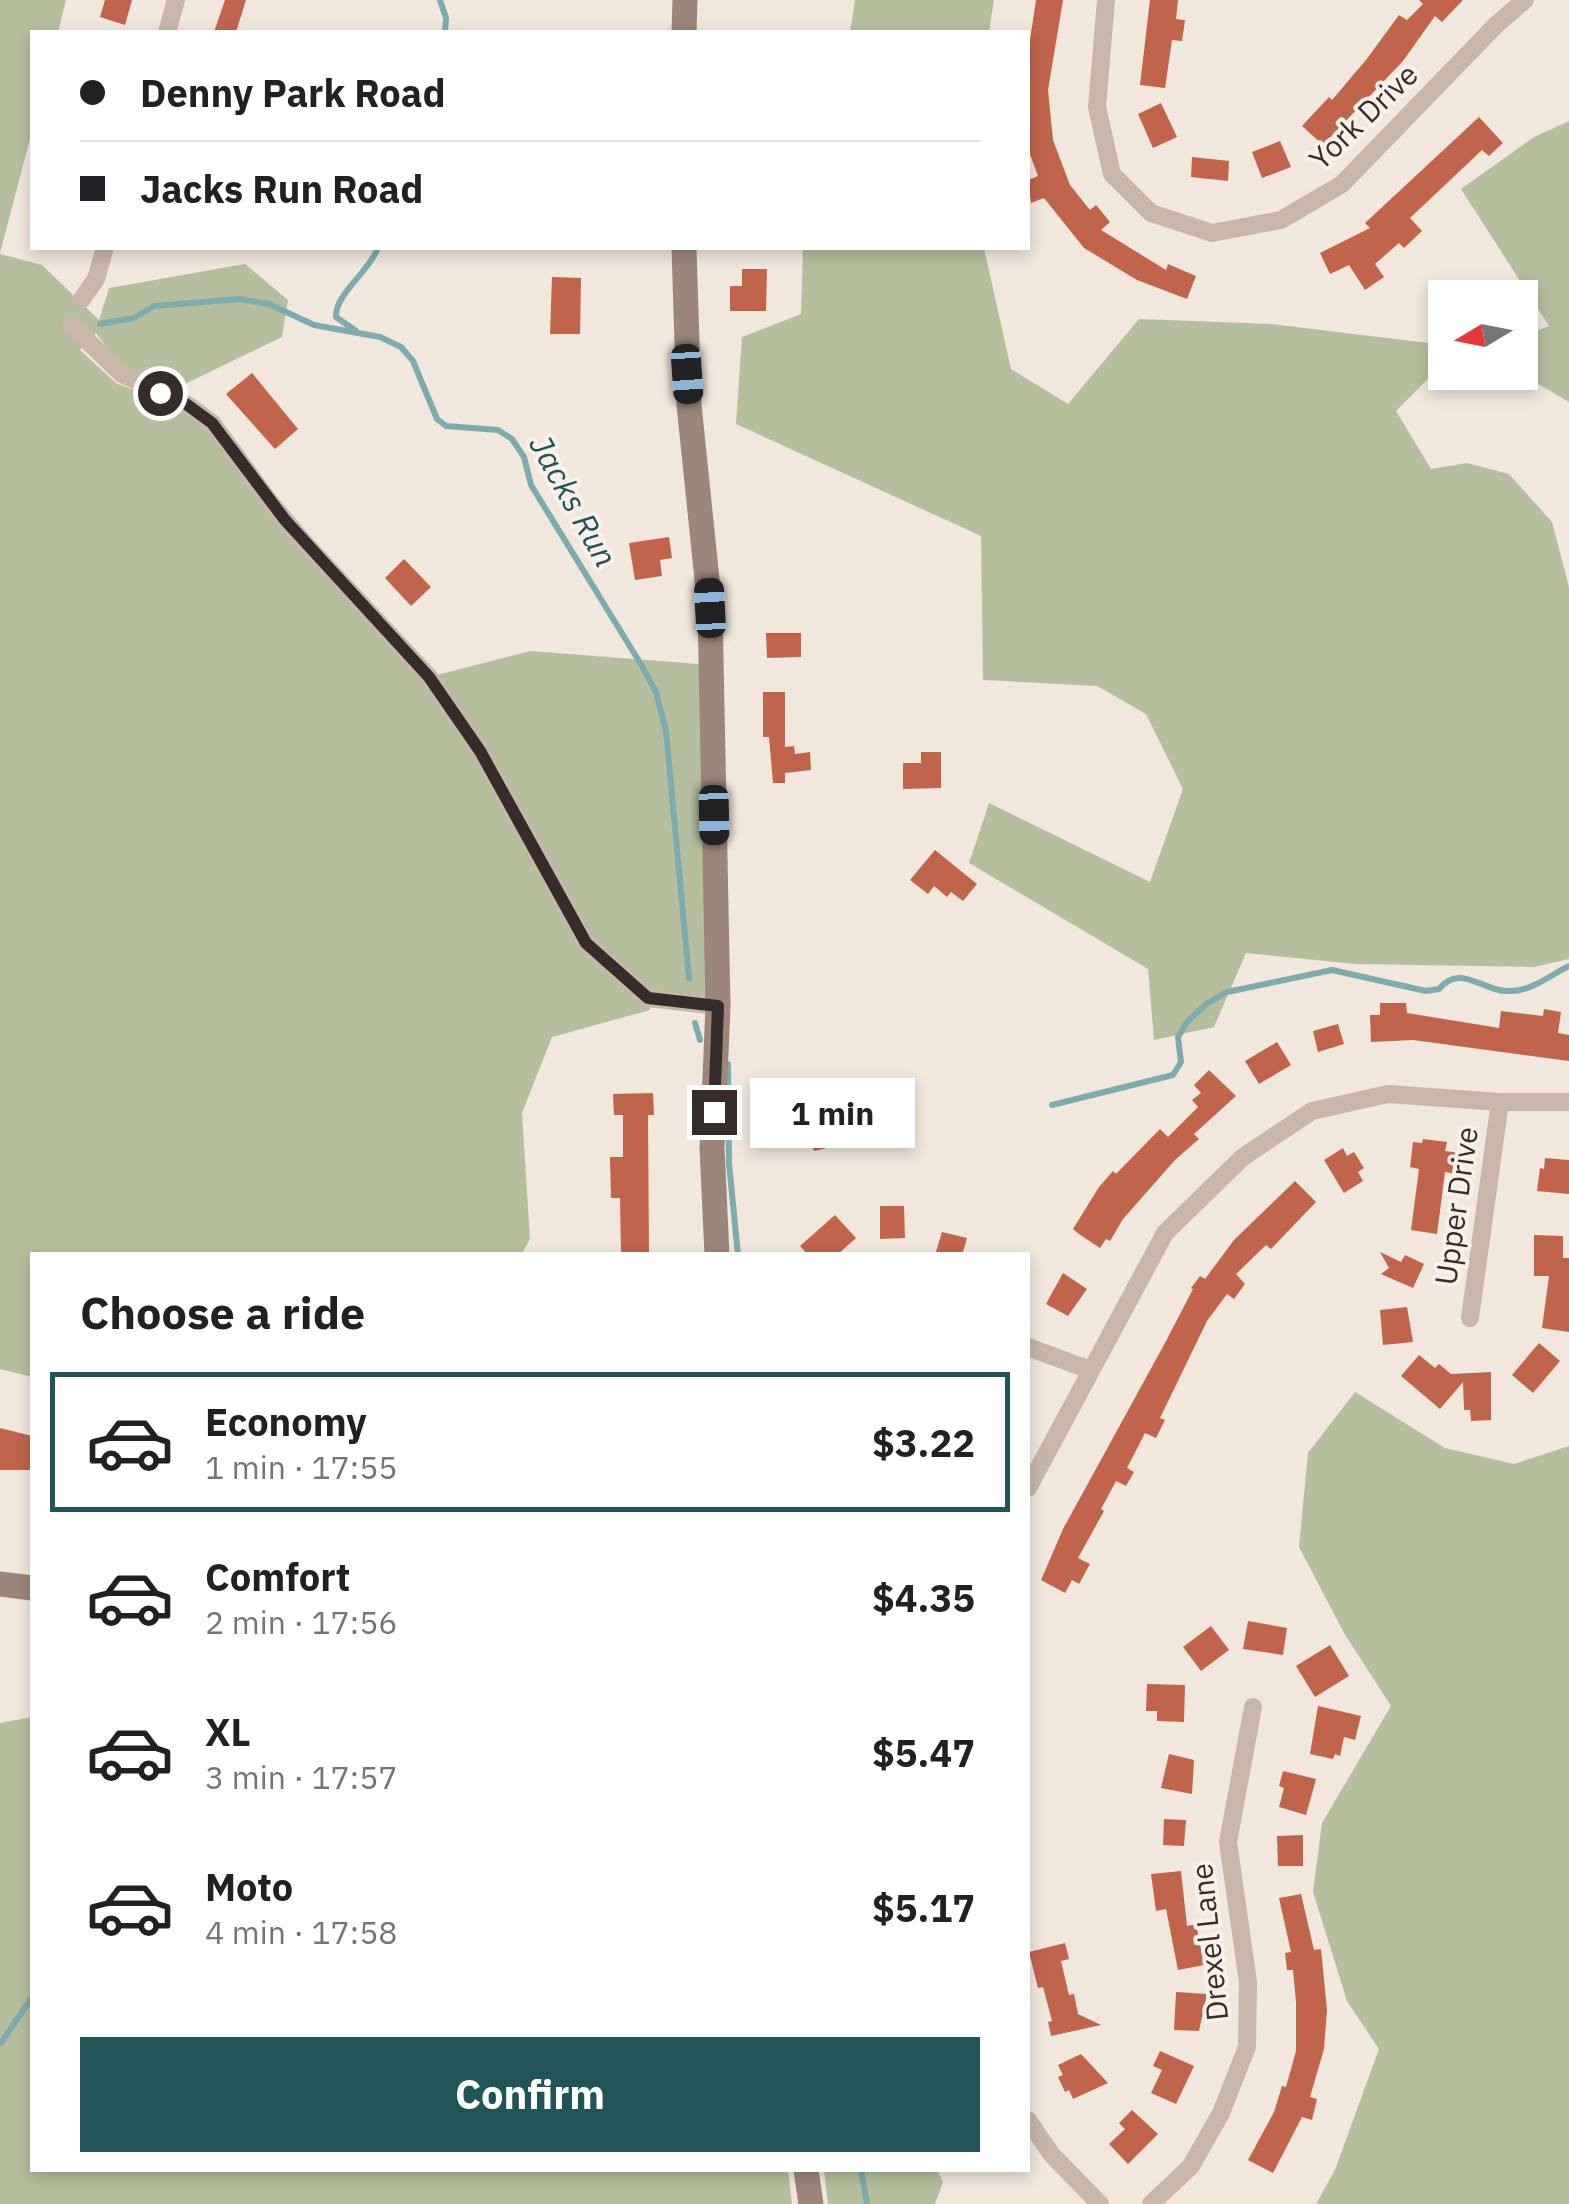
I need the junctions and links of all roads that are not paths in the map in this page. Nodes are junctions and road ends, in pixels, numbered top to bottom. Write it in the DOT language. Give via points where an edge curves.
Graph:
graph roads {
  1 [pos="176,0"];
  2 [pos="685,0"];
  3 [pos="1106,0"];
  4 [pos="1526,0"];
  5 [pos="168,30"];
  6 [pos="684,30"];
  7 [pos="104,250"];
  8 [pos="684,250"];
  9 [pos="82,299"];
  10 [pos="71,325"];
  11 [pos="718,1006"];
  12 [pos="1500,1102"];
  13 [pos="1569,1102"];
  14 [pos="717,1252"];
  15 [pos="1470,1318"];
  16 [pos="1030,1348"];
  17 [pos="1090,1370"];
  18 [pos="1030,1484"];
  19 [pos="0,1584"];
  20 [pos="30,1588"];
  21 [pos="1253,1706"];
  22 [pos="1030,2123"];
  23 [pos="806,2172"];
  24 [pos="811,2204"];
  25 [pos="1100,2204"];
  26 [pos="1150,2204"];
  1 -- 5 [label="street"];
  2 -- 6 [label="street"];
  3 -- 4 [label="street, York Drive" via="1097,107 1112,174 1151,213 1212,232 1281,220 1342,184"];
  7 -- 9 [label="street"];
  8 -- 11 [label="street" via="684,344 710,608"];
  10 -- 11 [label="street" via="122,374 212,423 268,501 429,677 480,751 586,943 648,998"];
  11 -- 14 [label="street" via="712,1148"];
  12 -- 13 [label="street"];
  12 -- 15 [label="street, Upper Drive"];
  12 -- 17 [label="street" via="1388,1094 1312,1110 1243,1157 1165,1233"];
  16 -- 17 [label="street"];
  17 -- 18 [label="street"];
  19 -- 20 [label="street"];
  21 -- 26 [label="street, Drexel Lane" via="1228,1842 1248,1982 1247,2047 1221,2114 1191,2166"];
  22 -- 25 [label="street"];
  23 -- 24 [label="street"];
}
